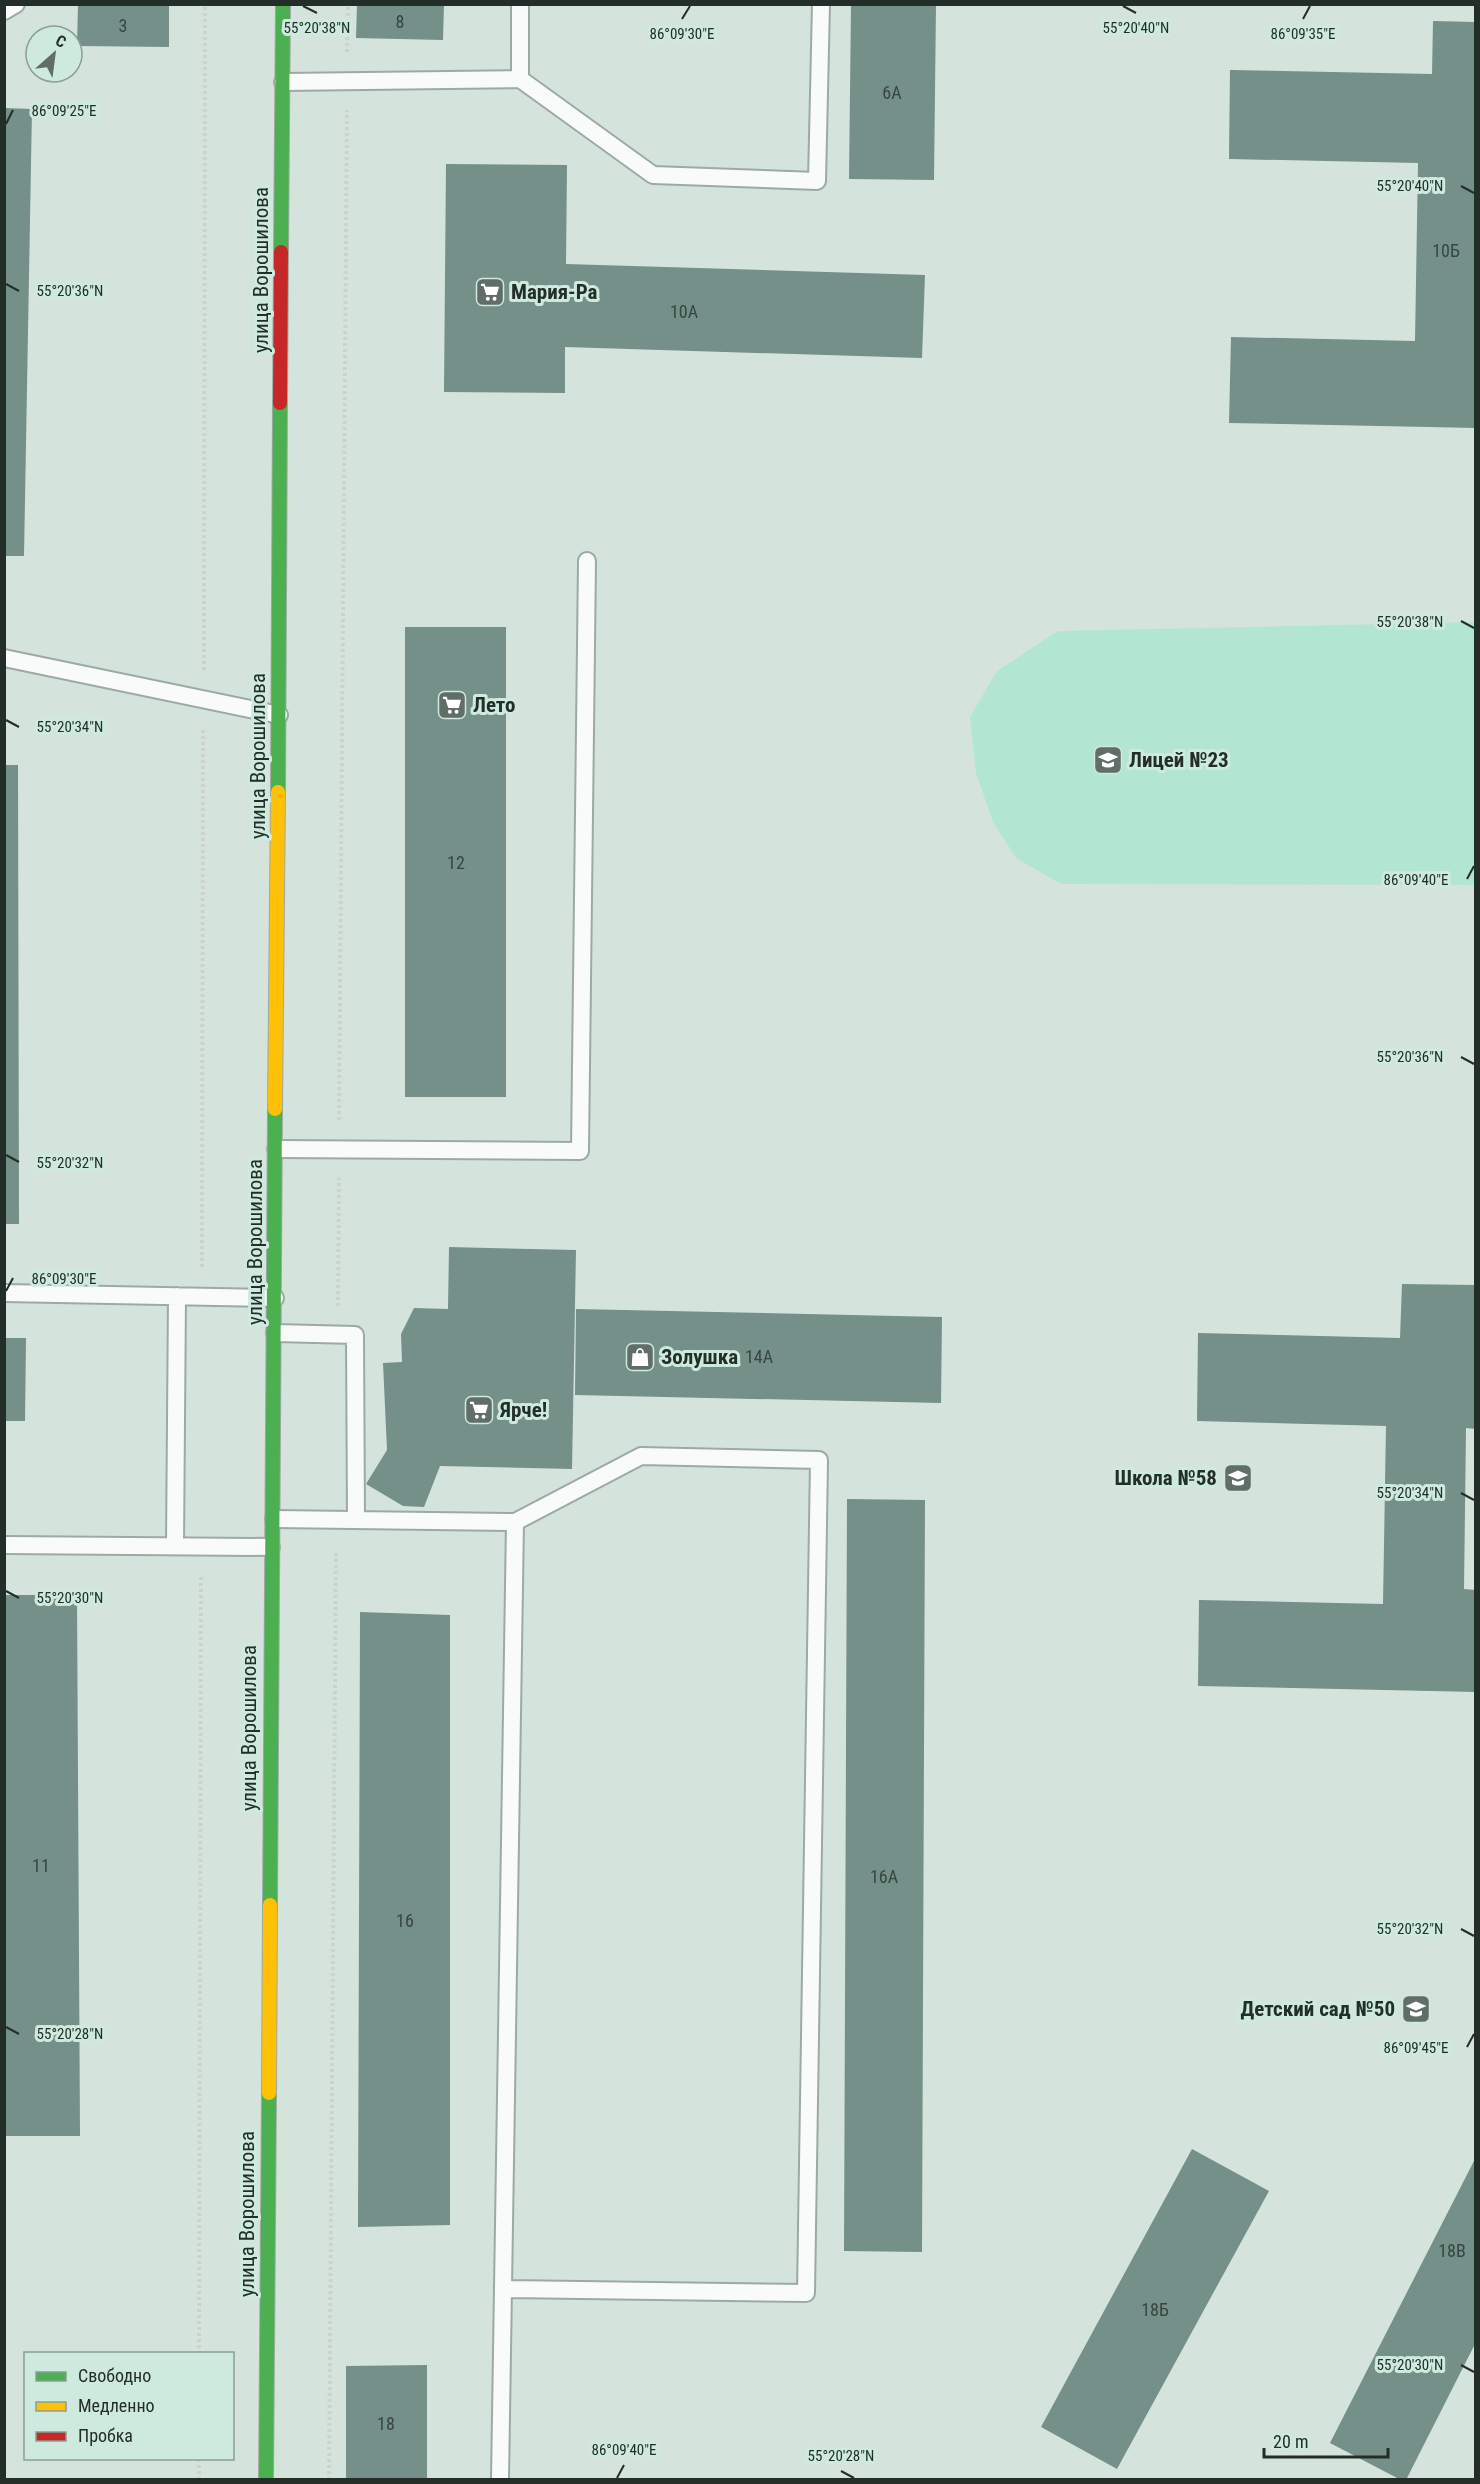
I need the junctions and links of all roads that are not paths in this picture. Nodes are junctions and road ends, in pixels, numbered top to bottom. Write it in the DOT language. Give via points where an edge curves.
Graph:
graph roads {
  1 [pos="15,4"];
  2 [pos="283,4"];
  3 [pos="520,4"];
  4 [pos="821,4"];
  5 [pos="4,11"];
  6 [pos="520,79"];
  7 [pos="283,82"];
  8 [pos="587,561"];
  9 [pos="4,658"];
  10 [pos="279,716"];
  11 [pos="276,1149"];
  12 [pos="4,1293"];
  13 [pos="177,1296"];
  14 [pos="275,1299"];
  15 [pos="275,1333"];
  16 [pos="274,1519"];
  17 [pos="356,1520"];
  18 [pos="515,1522"];
  19 [pos="4,1545"];
  20 [pos="175,1546"];
  21 [pos="271,1547"];
  22 [pos="503,2289"];
  23 [pos="266,2480"];
  24 [pos="500,2480"];
  1 -- 5 [label="lane"];
  2 -- 7 [label="street, улица Ворошилова"];
  3 -- 6 [label="lane"];
  4 -- 6 [label="lane" via="818,181 653,175"];
  6 -- 7 [label="lane"];
  7 -- 10 [label="street, улица Ворошилова"];
  8 -- 11 [label="lane" via="580,1151"];
  9 -- 10 [label="lane"];
  10 -- 11 [label="street, улица Ворошилова"];
  11 -- 14 [label="street, улица Ворошилова"];
  12 -- 13 [label="lane"];
  13 -- 14 [label="lane"];
  13 -- 20 [label="lane"];
  14 -- 15 [label="street, улица Ворошилова"];
  15 -- 16 [label="street, улица Ворошилова"];
  15 -- 17 [label="lane" via="355,1335"];
  16 -- 17 [label="lane"];
  16 -- 21 [label="street, улица Ворошилова"];
  17 -- 18 [label="lane"];
  18 -- 22 [label="lane"];
  18 -- 22 [label="lane" via="641,1456 819,1460 806,2293"];
  19 -- 20 [label="lane"];
  20 -- 21 [label="lane"];
  21 -- 23 [label="street, улица Ворошилова"];
  22 -- 24 [label="lane"];
}
